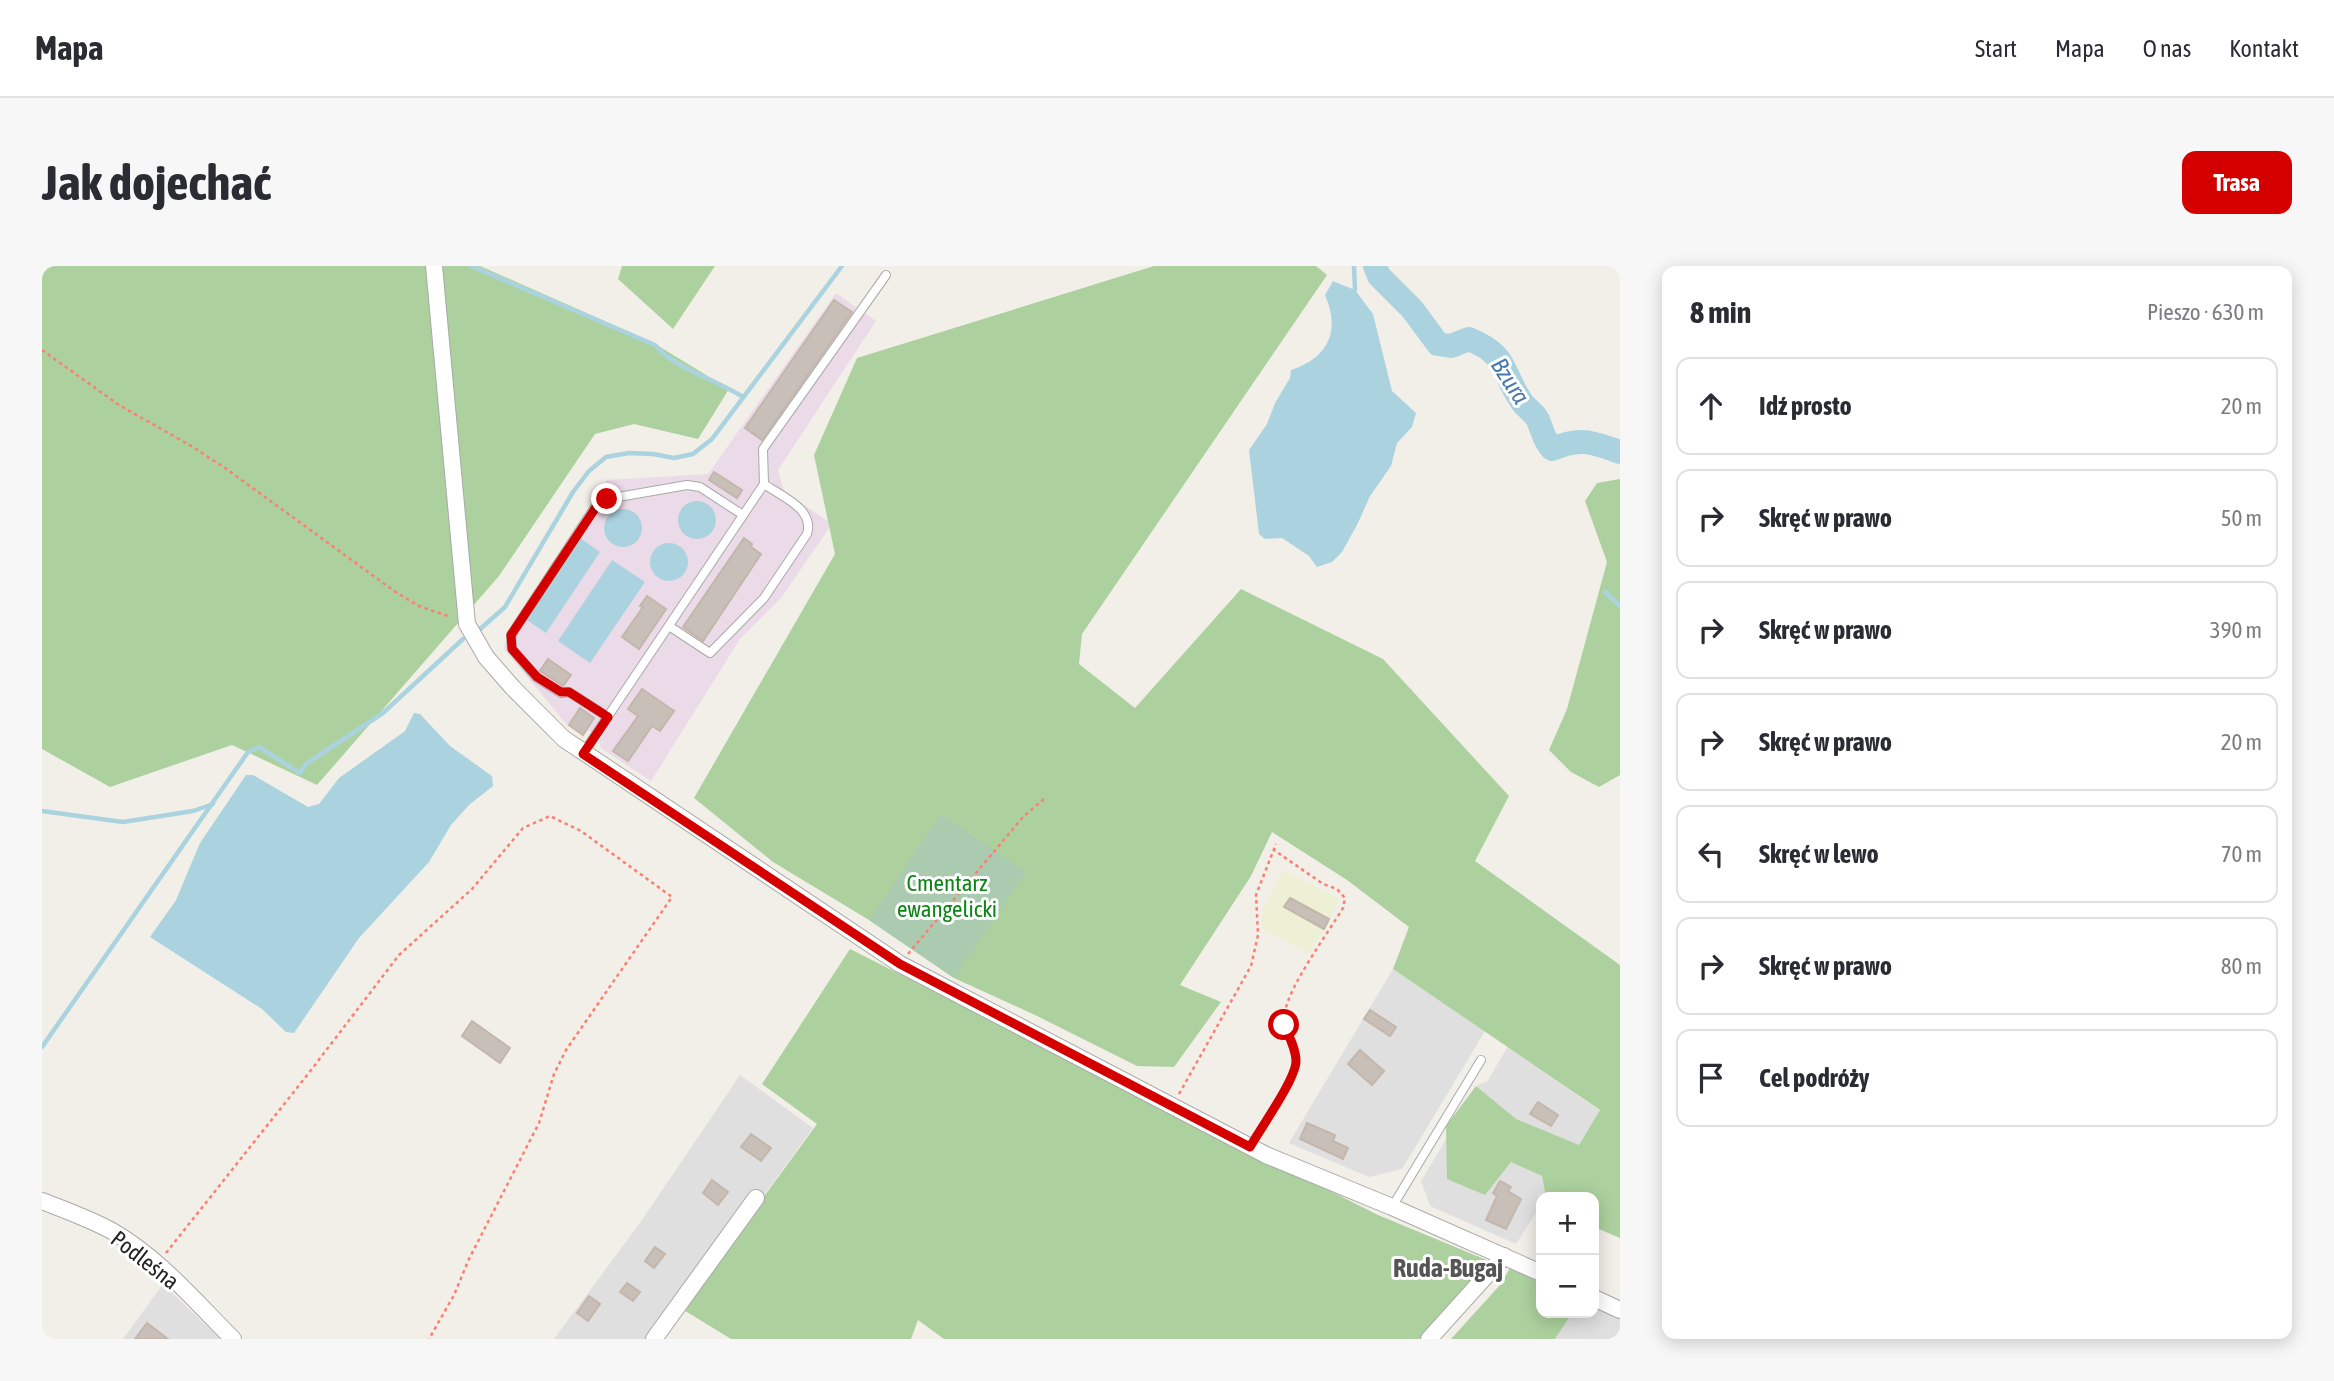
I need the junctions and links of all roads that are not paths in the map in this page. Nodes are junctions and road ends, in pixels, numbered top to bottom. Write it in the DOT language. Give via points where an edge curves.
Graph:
graph roads {
  1 [pos="434,266"];
  2 [pos="886,275"];
  3 [pos="764,484"];
  4 [pos="743,515"];
  5 [pos="669,626"];
  6 [pos="608,717"];
  7 [pos="583,754"];
  8 [pos="1481,1060"];
  9 [pos="756,1198"];
  10 [pos="42,1201"];
  11 [pos="1392,1207"];
  12 [pos="1504,1256"];
  13 [pos="1536,1271"];
  14 [pos="1599,1300"];
  15 [pos="1620,1310"];
  16 [pos="233,1339"];
  17 [pos="654,1339"];
  18 [pos="1429,1339"];
  1 -- 7 [label="street" via="467,624 486,657 513,688"];
  2 -- 3 [label="lane" via="763,449"];
  3 -- 4 [label="lane"];
  3 -- 5 [label="lane" via="804,511 809,518 807,534 764,598 710,653"];
  4 -- 5 [label="lane"];
  4 -- 6 [label="lane" via="700,487 687,485 607,499 596,507 511,635 512,649 537,677"];
  5 -- 6 [label="lane"];
  6 -- 7 [label="lane"];
  7 -- 11 [label="street" via="900,964 1250,1147"];
  8 -- 11 [label="lane"];
  9 -- 17 [label="street"];
  10 -- 16 [label="street, Podleśna" via="111,1231 157,1264"];
  11 -- 12 [label="street"];
  12 -- 13 [label="street"];
  12 -- 18 [label="street"];
  14 -- 15 [label="street"];
}
